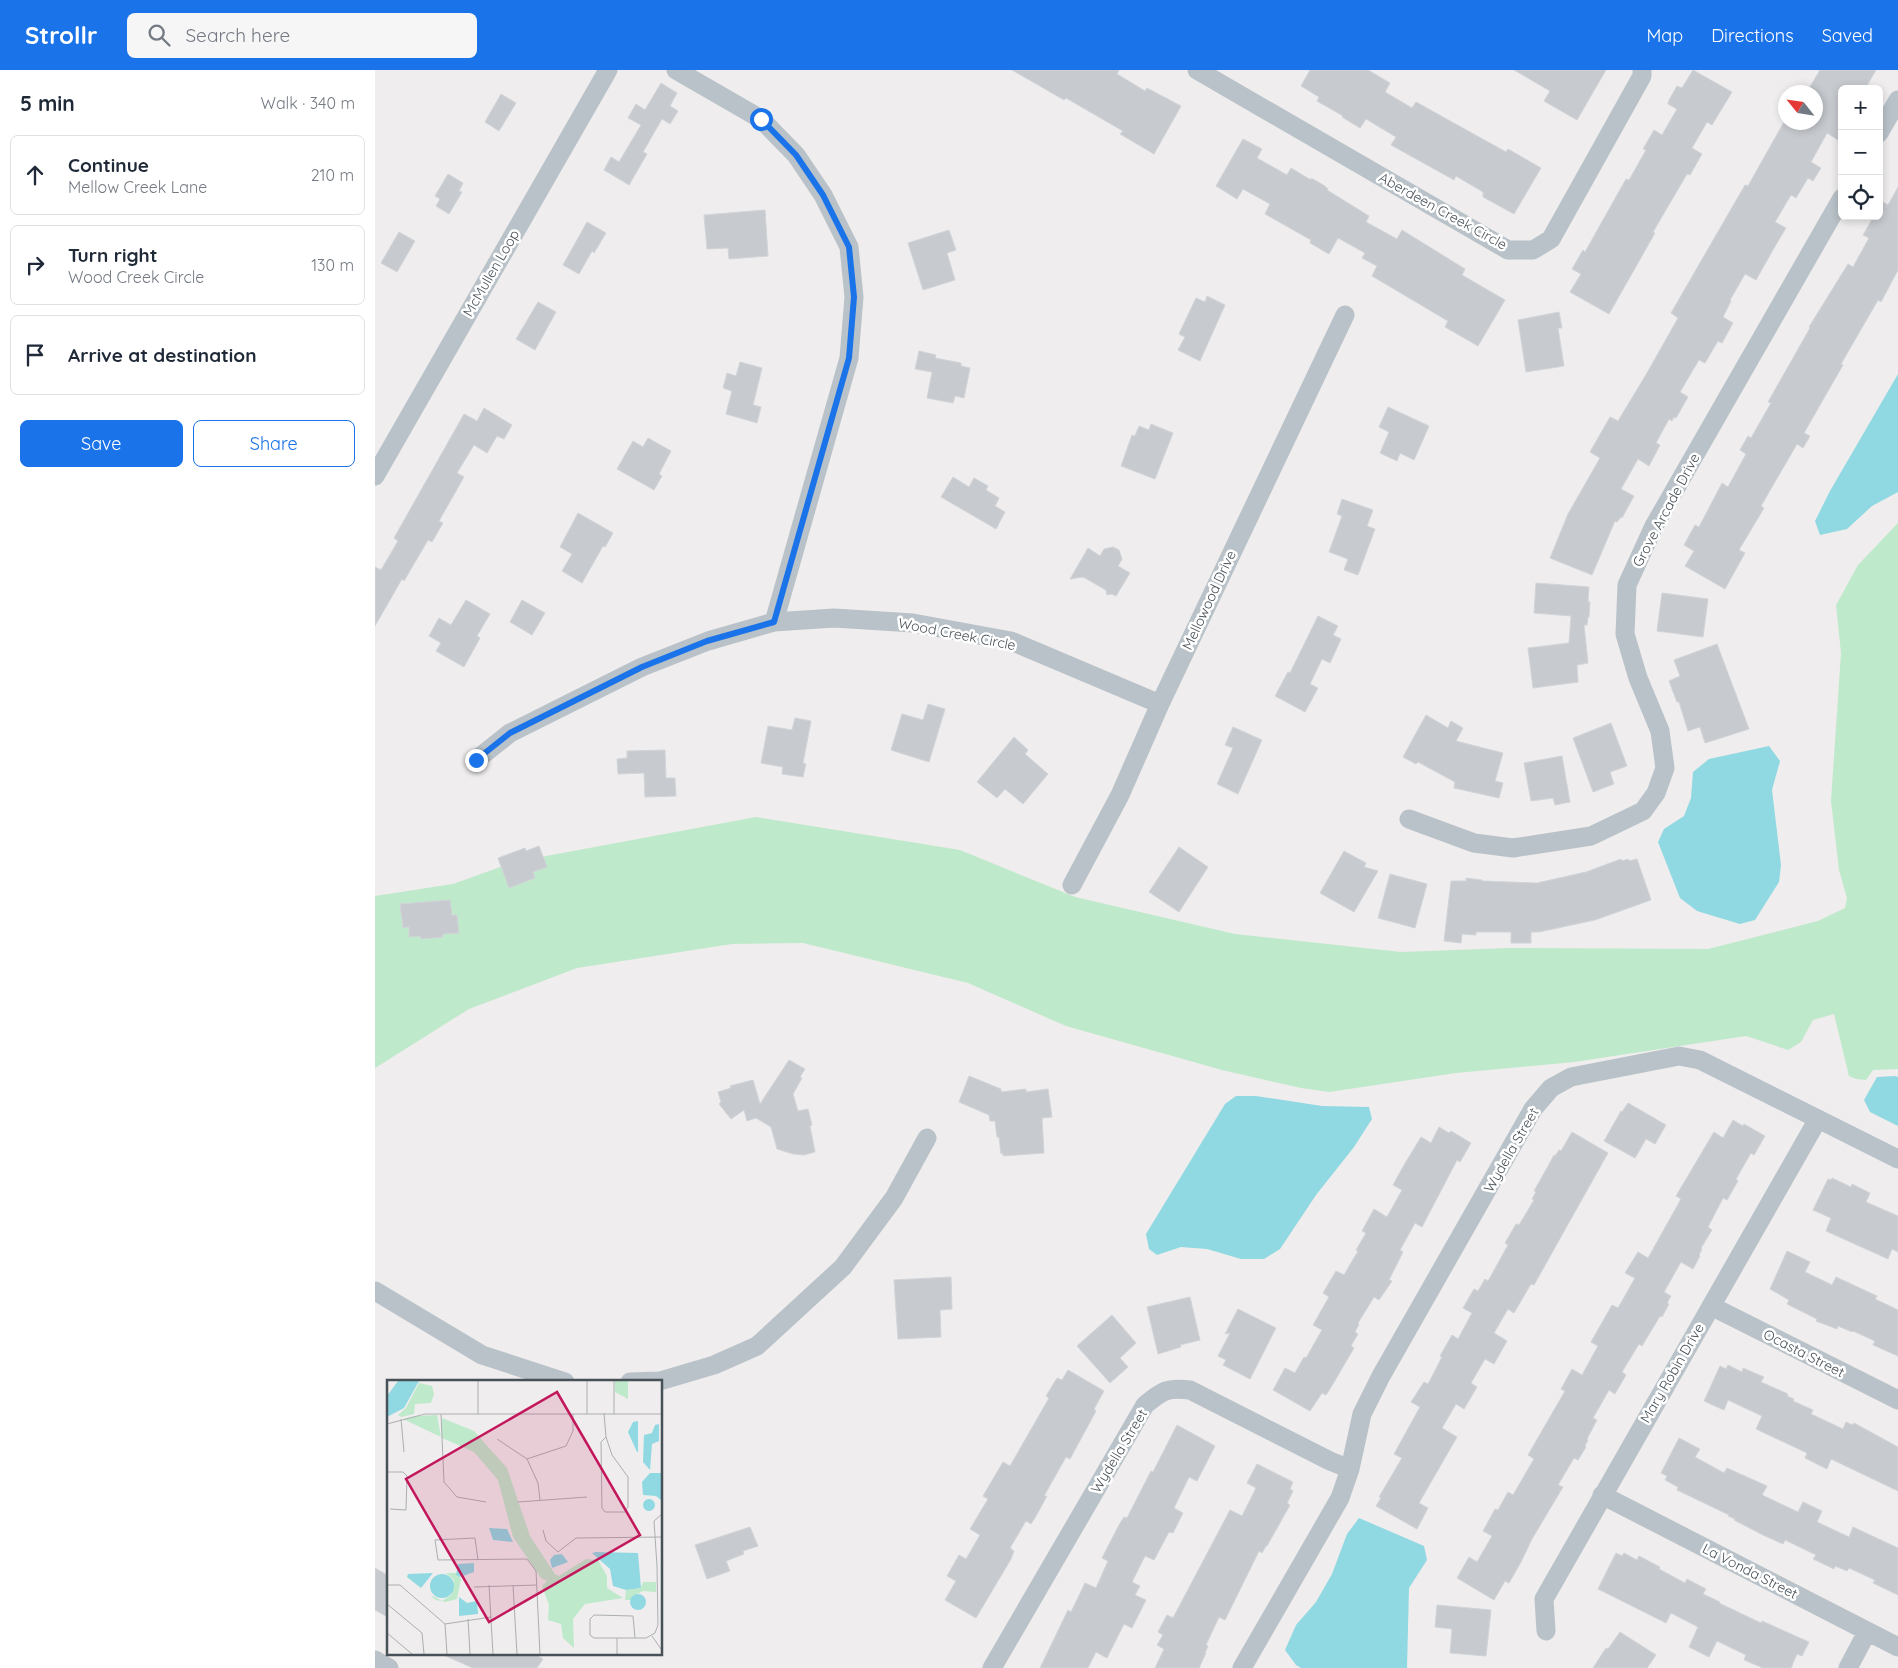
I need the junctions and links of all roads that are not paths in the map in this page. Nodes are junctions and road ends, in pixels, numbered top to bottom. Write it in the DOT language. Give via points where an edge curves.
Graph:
graph roads {
  1 [pos="608,70"];
  2 [pos="676,70"];
  3 [pos="1197,70"];
  4 [pos="1642,70"];
  5 [pos="1898,100"];
  6 [pos="1881,130"];
  7 [pos="1838,205"];
  8 [pos="1345,315"];
  9 [pos="375,476"];
  10 [pos="774,622"];
  11 [pos="1160,704"];
  12 [pos="476,760"];
  13 [pos="1409,819"];
  14 [pos="1073,885"];
  15 [pos="1818,1119"];
  16 [pos="927,1138"];
  17 [pos="1898,1160"];
  18 [pos="375,1291"];
  19 [pos="1711,1306"];
  20 [pos="559,1380"];
  21 [pos="663,1380"];
  22 [pos="1898,1400"];
  23 [pos="1350,1469"];
  24 [pos="1602,1495"];
  25 [pos="1546,1631"];
  26 [pos="1867,1632"];
  27 [pos="1898,1647"];
  28 [pos="375,1660"];
  29 [pos="389,1668"];
  30 [pos="993,1668"];
  31 [pos="1243,1668"];
  32 [pos="1848,1668"];
  1 -- 9 [label="street, McMullen Loop"];
  2 -- 10 [label="street" via="761,119 796,155 823,195 849,247 854,297 849,358"];
  3 -- 4 [label="street, Aberdeen Creek Circle" via="1508,250 1533,250 1551,239 1642,76"];
  5 -- 6 [label="street"];
  7 -- 13 [label="street, Grove Arcade Drive" via="1654,526 1627,585 1625,634 1637,678 1660,731 1665,768 1657,793 1643,811 1591,836 1513,848 1474,843"];
  8 -- 11 [label="street, Mellowood Drive"];
  10 -- 11 [label="street, Wood Creek Circle" via="834,618 913,623 1011,641"];
  10 -- 12 [label="street, Wood Creek Circle" via="707,641 642,667 510,733"];
  11 -- 14 [label="street, Mellowood Drive" via="1120,795"];
  15 -- 17 [label="street, Wydella Street"];
  15 -- 19 [label="street, Mary Robin Drive"];
  15 -- 23 [label="street, Wydella Street" via="1700,1060 1679,1056 1571,1077 1551,1088 1533,1109 1381,1376 1362,1414"];
  16 -- 21 [label="street" via="894,1198 843,1268 757,1346 714,1365"];
  18 -- 20 [label="street" via="482,1355"];
  19 -- 22 [label="street, Ocasta Street"];
  19 -- 24 [label="street, Mary Robin Drive"];
  23 -- 30 [label="street, Wydella Street" via="1190,1390 1175,1388 1162,1391 1145,1405"];
  23 -- 31 [label="street, Wydella Street" via="1340,1498"];
  24 -- 25 [label="street, Mary Robin Drive" via="1544,1599"];
  24 -- 26 [label="street, La Vonda Street"];
  26 -- 27 [label="street, La Vonda Street"];
  26 -- 32 [label="street"];
  28 -- 29 [label="street"];
}
